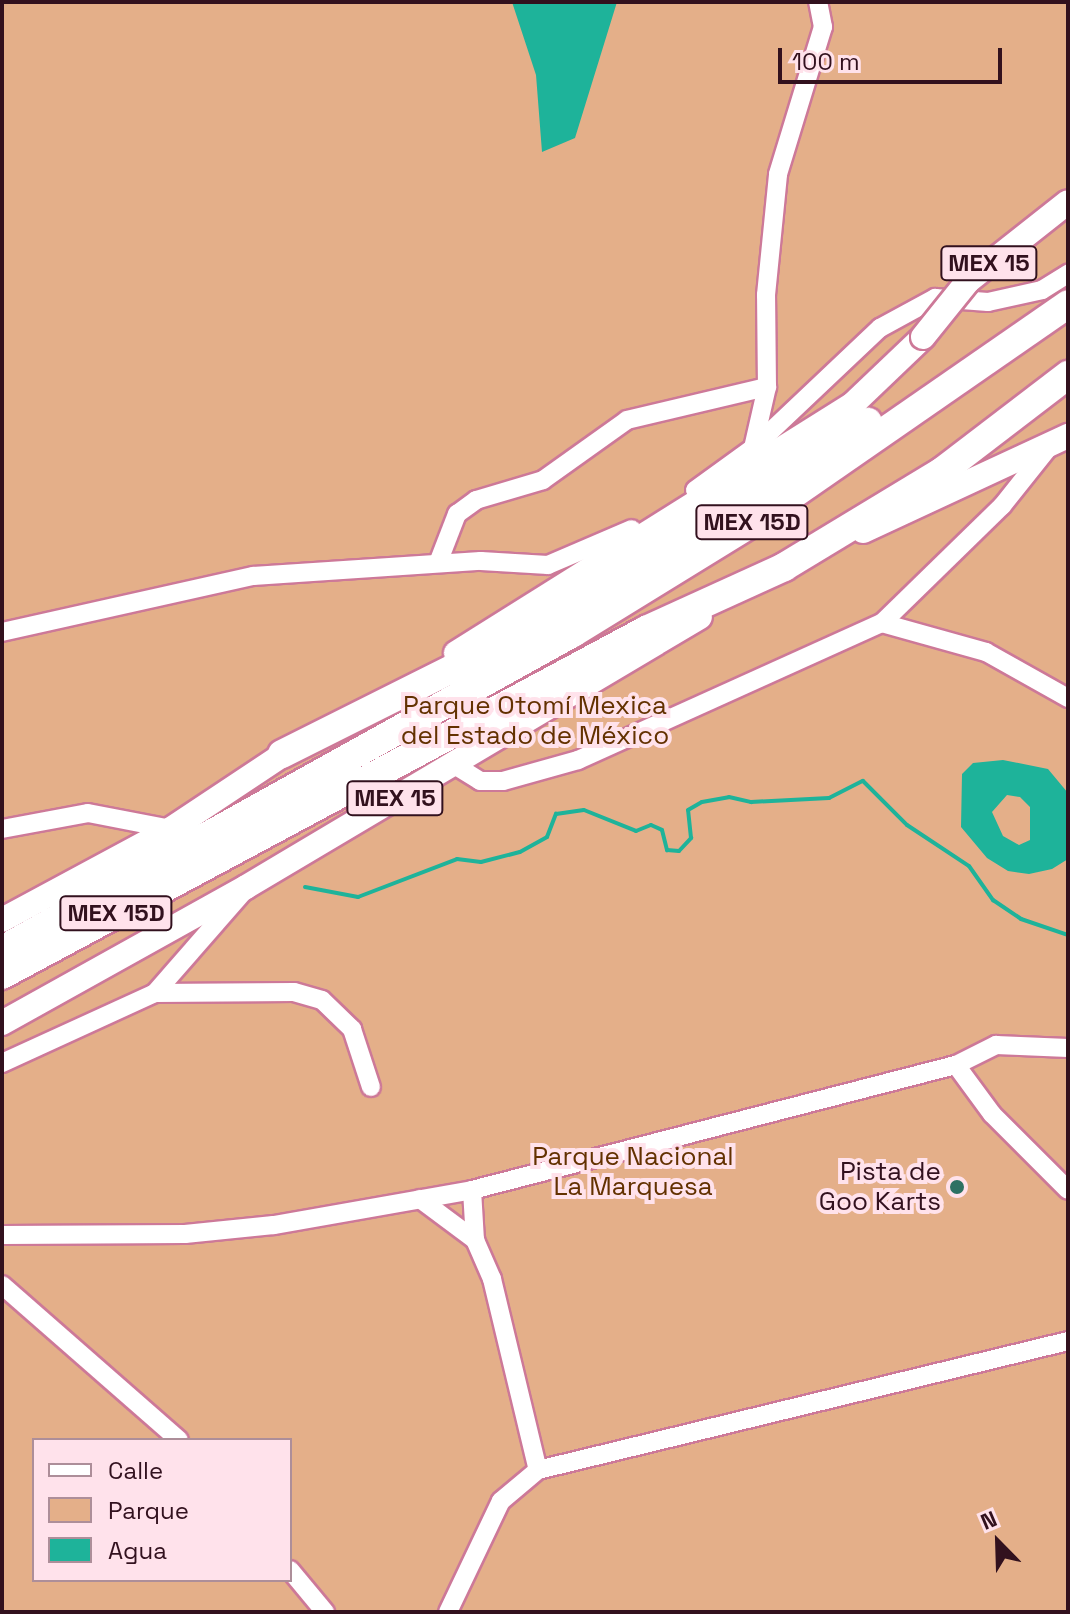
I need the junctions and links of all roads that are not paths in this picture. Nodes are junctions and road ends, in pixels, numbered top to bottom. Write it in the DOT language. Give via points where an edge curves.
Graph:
graph roads {
  1 [pos="818,2"];
  2 [pos="1068,202"];
  3 [pos="1068,274"];
  4 [pos="1068,304"];
  5 [pos="1021,335"];
  6 [pos="1068,375"];
  7 [pos="767,387"];
  8 [pos="1058,441"];
  9 [pos="753,448"];
  10 [pos="747,473"];
  11 [pos="438,563"];
  12 [pos="784,567"];
  13 [pos="882,623"];
  14 [pos="2,632"];
  15 [pos="1068,698"];
  16 [pos="282,754"];
  17 [pos="453,764"];
  18 [pos="2,829"];
  19 [pos="171,829"];
  20 [pos="246,887"];
  21 [pos="2,920"];
  22 [pos="2,950"];
  23 [pos="2,975"];
  24 [pos="155,993"];
  25 [pos="2,1023"];
  26 [pos="1068,1048"];
  27 [pos="2,1063"];
  28 [pos="956,1065"];
  29 [pos="371,1087"];
  30 [pos="472,1190"];
  31 [pos="1068,1190"];
  32 [pos="420,1199"];
  33 [pos="2,1235"];
  34 [pos="475,1240"];
  35 [pos="2,1285"];
  36 [pos="1068,1341"];
  37 [pos="177,1438"];
  38 [pos="538,1470"];
  39 [pos="292,1572"];
  40 [pos="325,1612"];
  41 [pos="448,1612"];
  1 -- 7 [label="street" via="823,27 778,174 766,295"];
  2 -- 10 [label="main road, MEX 15, bridge" via="968,281 923,337 854,403"];
  3 -- 9 [label="street" via="1042,290 988,302 935,298 894,321"];
  4 -- 5 [label="highway, MEX 15D"];
  5 -- 16 [label="highway" via="958,365 520,635"];
  5 -- 22 [label="highway, MEX 15D" via="752,523 573,633"];
  6 -- 12 [label="highway, MEX 15D" via="941,472"];
  7 -- 9 [label="street"];
  7 -- 11 [label="street" via="627,420 543,480 476,500 457,514"];
  8 -- 12 [label="main road, MEX 15"];
  8 -- 13 [label="street" via="1002,506"];
  9 -- 10 [label="street"];
  9 -- 11 [label="street" via="608,544 548,565"];
  10 -- 16 [label="main road, MEX 15" via="515,619"];
  11 -- 14 [label="street" via="253,576"];
  12 -- 17 [label="main road, MEX 15"];
  12 -- 23 [label="highway, MEX 15D" via="646,630"];
  13 -- 15 [label="street" via="986,652"];
  13 -- 17 [label="street" via="578,760 503,781 480,781"];
  16 -- 19 [label="main road, MEX 15"];
  17 -- 20 [label="main road, MEX 15"];
  18 -- 19 [label="street" via="88,813"];
  19 -- 21 [label="main road, MEX 15"];
  20 -- 24 [label="street" via="224,920"];
  20 -- 25 [label="main road, MEX 15"];
  24 -- 27 [label="street"];
  24 -- 29 [label="street" via="294,992 322,1000 352,1029"];
  26 -- 28 [label="street" via="1007,1043"];
  28 -- 30 [label="street"];
  28 -- 31 [label="street" via="992,1114"];
  30 -- 32 [label="street"];
  30 -- 34 [label="street"];
  32 -- 33 [label="street" via="225,1232"];
  32 -- 34 [label="street"];
  34 -- 38 [label="street" via="492,1279"];
  35 -- 37 [label="street"];
  36 -- 38 [label="street"];
  38 -- 41 [label="street" via="501,1501"];
  39 -- 40 [label="street"];
}
